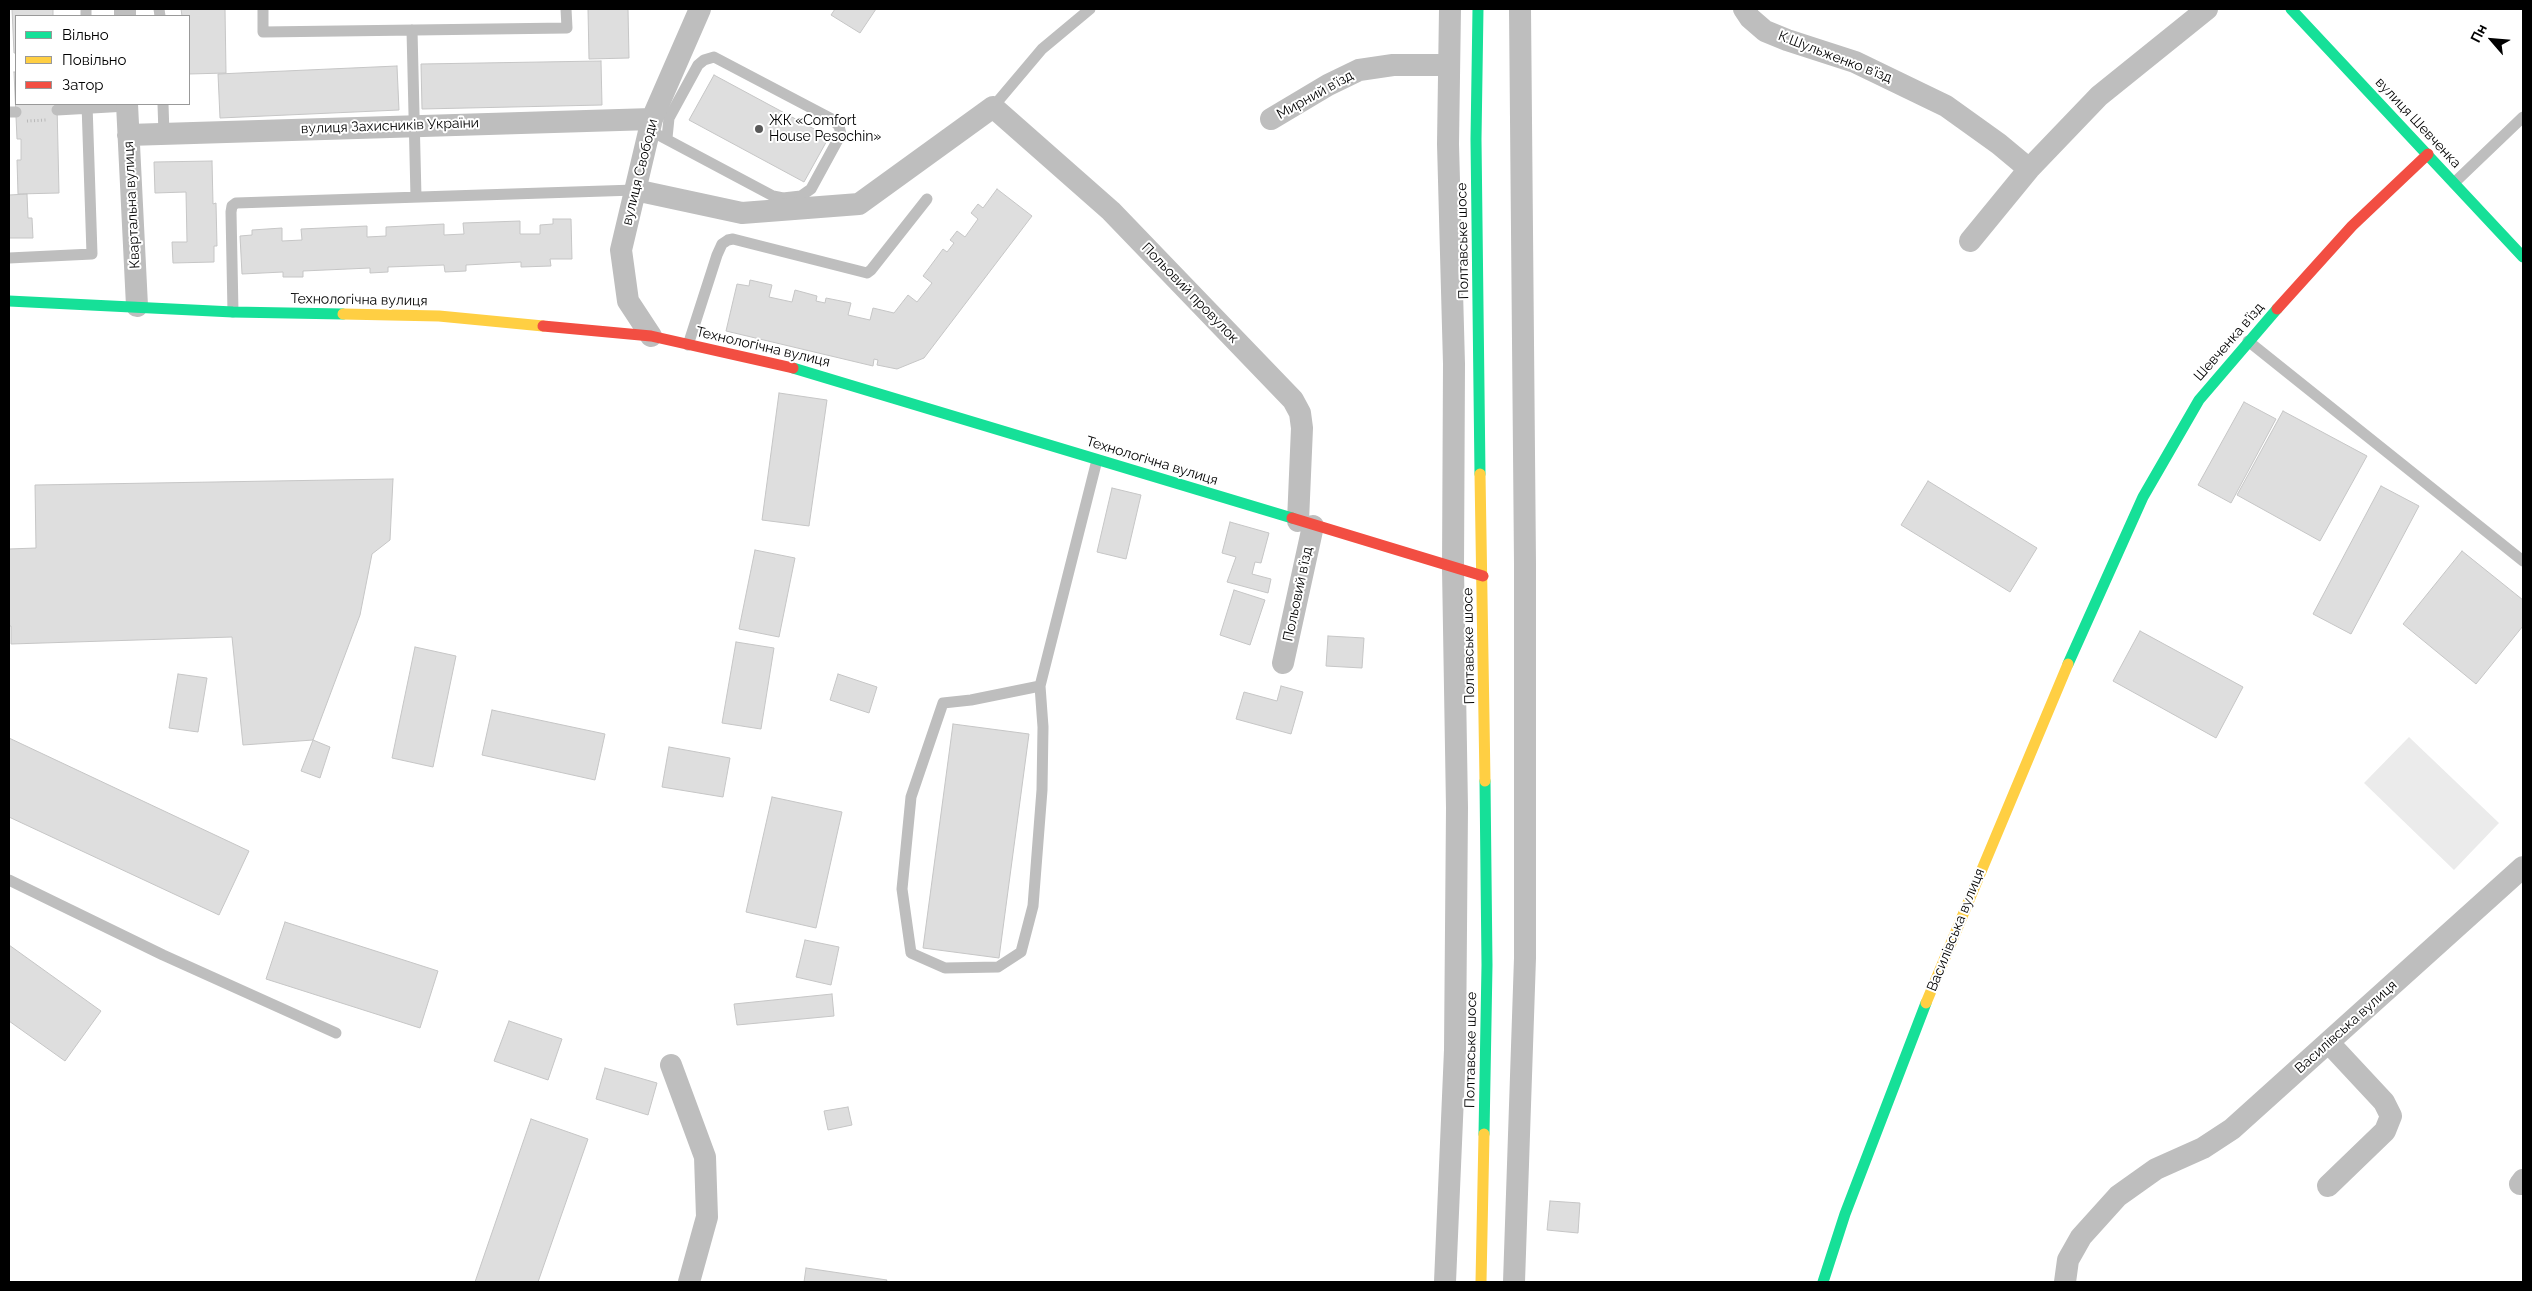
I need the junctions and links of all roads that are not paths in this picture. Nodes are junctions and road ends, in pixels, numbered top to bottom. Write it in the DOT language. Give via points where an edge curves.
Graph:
graph roads {
  1 [pos="263,9"];
  2 [pos="566,9"];
  3 [pos="700,9"];
  4 [pos="1090,9"];
  5 [pos="1450,9"];
  6 [pos="1478,9"];
  7 [pos="1520,9"];
  8 [pos="1744,9"];
  9 [pos="2207,9"];
  10 [pos="2291,9"];
  11 [pos="412,30"];
  12 [pos="1449,65"];
  13 [pos="127,105"];
  14 [pos="163,105"];
  15 [pos="87,106"];
  16 [pos="993,107"];
  17 [pos="55,115"];
  18 [pos="2523,117"];
  19 [pos="1271,119"];
  20 [pos="414,125"];
  21 [pos="656,129"];
  22 [pos="164,134"];
  23 [pos="128,135"];
  24 [pos="2428,154"];
  25 [pos="2029,169"];
  26 [pos="2453,184"];
  27 [pos="635,190"];
  28 [pos="416,197"];
  29 [pos="927,199"];
  30 [pos="1970,241"];
  31 [pos="2523,257"];
  32 [pos="9,258"];
  33 [pos="9,301"];
  34 [pos="137,306"];
  35 [pos="233,312"];
  36 [pos="651,336"];
  37 [pos="2248,341"];
  38 [pos="688,345"];
  39 [pos="1097,460"];
  40 [pos="1306,523"];
  41 [pos="2523,561"];
  42 [pos="1453,568"];
  43 [pos="1484,576"];
  44 [pos="2104,585"];
  45 [pos="1283,663"];
  46 [pos="1040,686"];
  47 [pos="2523,867"];
  48 [pos="9,880"];
  49 [pos="336,1033"];
  50 [pos="2329,1043"];
  51 [pos="671,1065"];
  52 [pos="2328,1186"];
  53 [pos="689,1282"];
  54 [pos="1445,1282"];
  55 [pos="1481,1282"];
  56 [pos="1514,1282"];
  57 [pos="1823,1282"];
  58 [pos="2065,1282"];
  1 -- 11 [label="lane" via="263,32"];
  2 -- 11 [label="lane" via="567,28"];
  3 -- 21 [label="street, вулиця Свободи"];
  4 -- 16 [label="lane" via="1042,49"];
  5 -- 12 [label="street"];
  6 -- 43 [label="main road, Полтавське шосе" via="1476,139"];
  7 -- 56 [label="street" via="1526,563 1525,958"];
  8 -- 25 [label="street, К.Шульженко в’їзд" via="1765,30 1855,62 1946,106"];
  9 -- 25 [label="street" via="2099,96"];
  10 -- 24 [label="main road, вулиця Шевченка"];
  11 -- 20 [label="lane"];
  12 -- 19 [label="street, Мирний в’їзд" via="1393,65 1359,70"];
  12 -- 42 [label="street" via="1454,364"];
  13 -- 15 [label="lane"];
  13 -- 23 [label="street, Квартальна вулиця"];
  14 -- 22 [label="lane"];
  15 -- 17 [label="lane"];
  15 -- 32 [label="lane" via="92,254"];
  16 -- 27 [label="street" via="859,204 742,212"];
  16 -- 40 [label="street, Польовий провулок" via="1111,211 1293,400 1300,413 1302,428"];
  18 -- 26 [label="lane"];
  20 -- 21 [label="street, вулиця Захисників України"];
  20 -- 22 [label="street, вулиця Захисників України"];
  20 -- 28 [label="lane"];
  21 -- 21 [label="lane" via="670,118 698,65 714,57 832,119 841,134 815,186 801,196 789,198 774,196"];
  21 -- 27 [label="street, вулиця Свободи"];
  22 -- 23 [label="street, вулиця Захисників України"];
  23 -- 34 [label="street, Квартальна вулиця"];
  24 -- 26 [label="main road, вулиця Шевченка"];
  24 -- 37 [label="main road, Шевченка в’їзд" via="2352,226"];
  25 -- 30 [label="street"];
  26 -- 31 [label="main road, вулиця Шевченка"];
  27 -- 28 [label="lane"];
  27 -- 36 [label="street, вулиця Свободи" via="620,250 628,301"];
  28 -- 35 [label="lane" via="236,203 231,212"];
  29 -- 38 [label="lane" via="867,273 728,240 717,255"];
  33 -- 34 [label="main road, Технологічна вулиця"];
  34 -- 35 [label="main road, Технологічна вулиця"];
  35 -- 36 [label="main road, Технологічна вулиця" via="439,316"];
  36 -- 38 [label="main road, Технологічна вулиця"];
  37 -- 41 [label="lane"];
  37 -- 44 [label="main road, Шевченка в’їзд" via="2199,400 2143,497"];
  38 -- 39 [label="main road, Технологічна вулиця" via="817,374"];
  39 -- 40 [label="main road, Технологічна вулиця"];
  39 -- 46 [label="lane"];
  40 -- 42 [label="main road, Технологічна вулиця"];
  40 -- 45 [label="street, Польовий в’їзд"];
  42 -- 43 [label="main road, Технологічна вулиця"];
  42 -- 54 [label="street" via="1457,808 1455,1040"];
  43 -- 55 [label="main road, Полтавське шосе" via="1488,965"];
  44 -- 57 [label="main road, Василівська вулиця" via="1938,971 1845,1214"];
  46 -- 46 [label="lane" via="943,703 911,797 902,889 911,953 945,968 998,967 1021,952 1033,906 1040,810 1043,727"];
  47 -- 50 [label="street, Василівська вулиця"];
  48 -- 49 [label="lane"];
  50 -- 52 [label="street" via="2384,1102 2391,1116 2385,1131"];
  50 -- 58 [label="street, Василівська вулиця" via="2232,1129 2204,1148 2156,1169 2118,1196 2080,1237 2068,1260"];
  51 -- 53 [label="street" via="705,1157 707,1217"];
}
